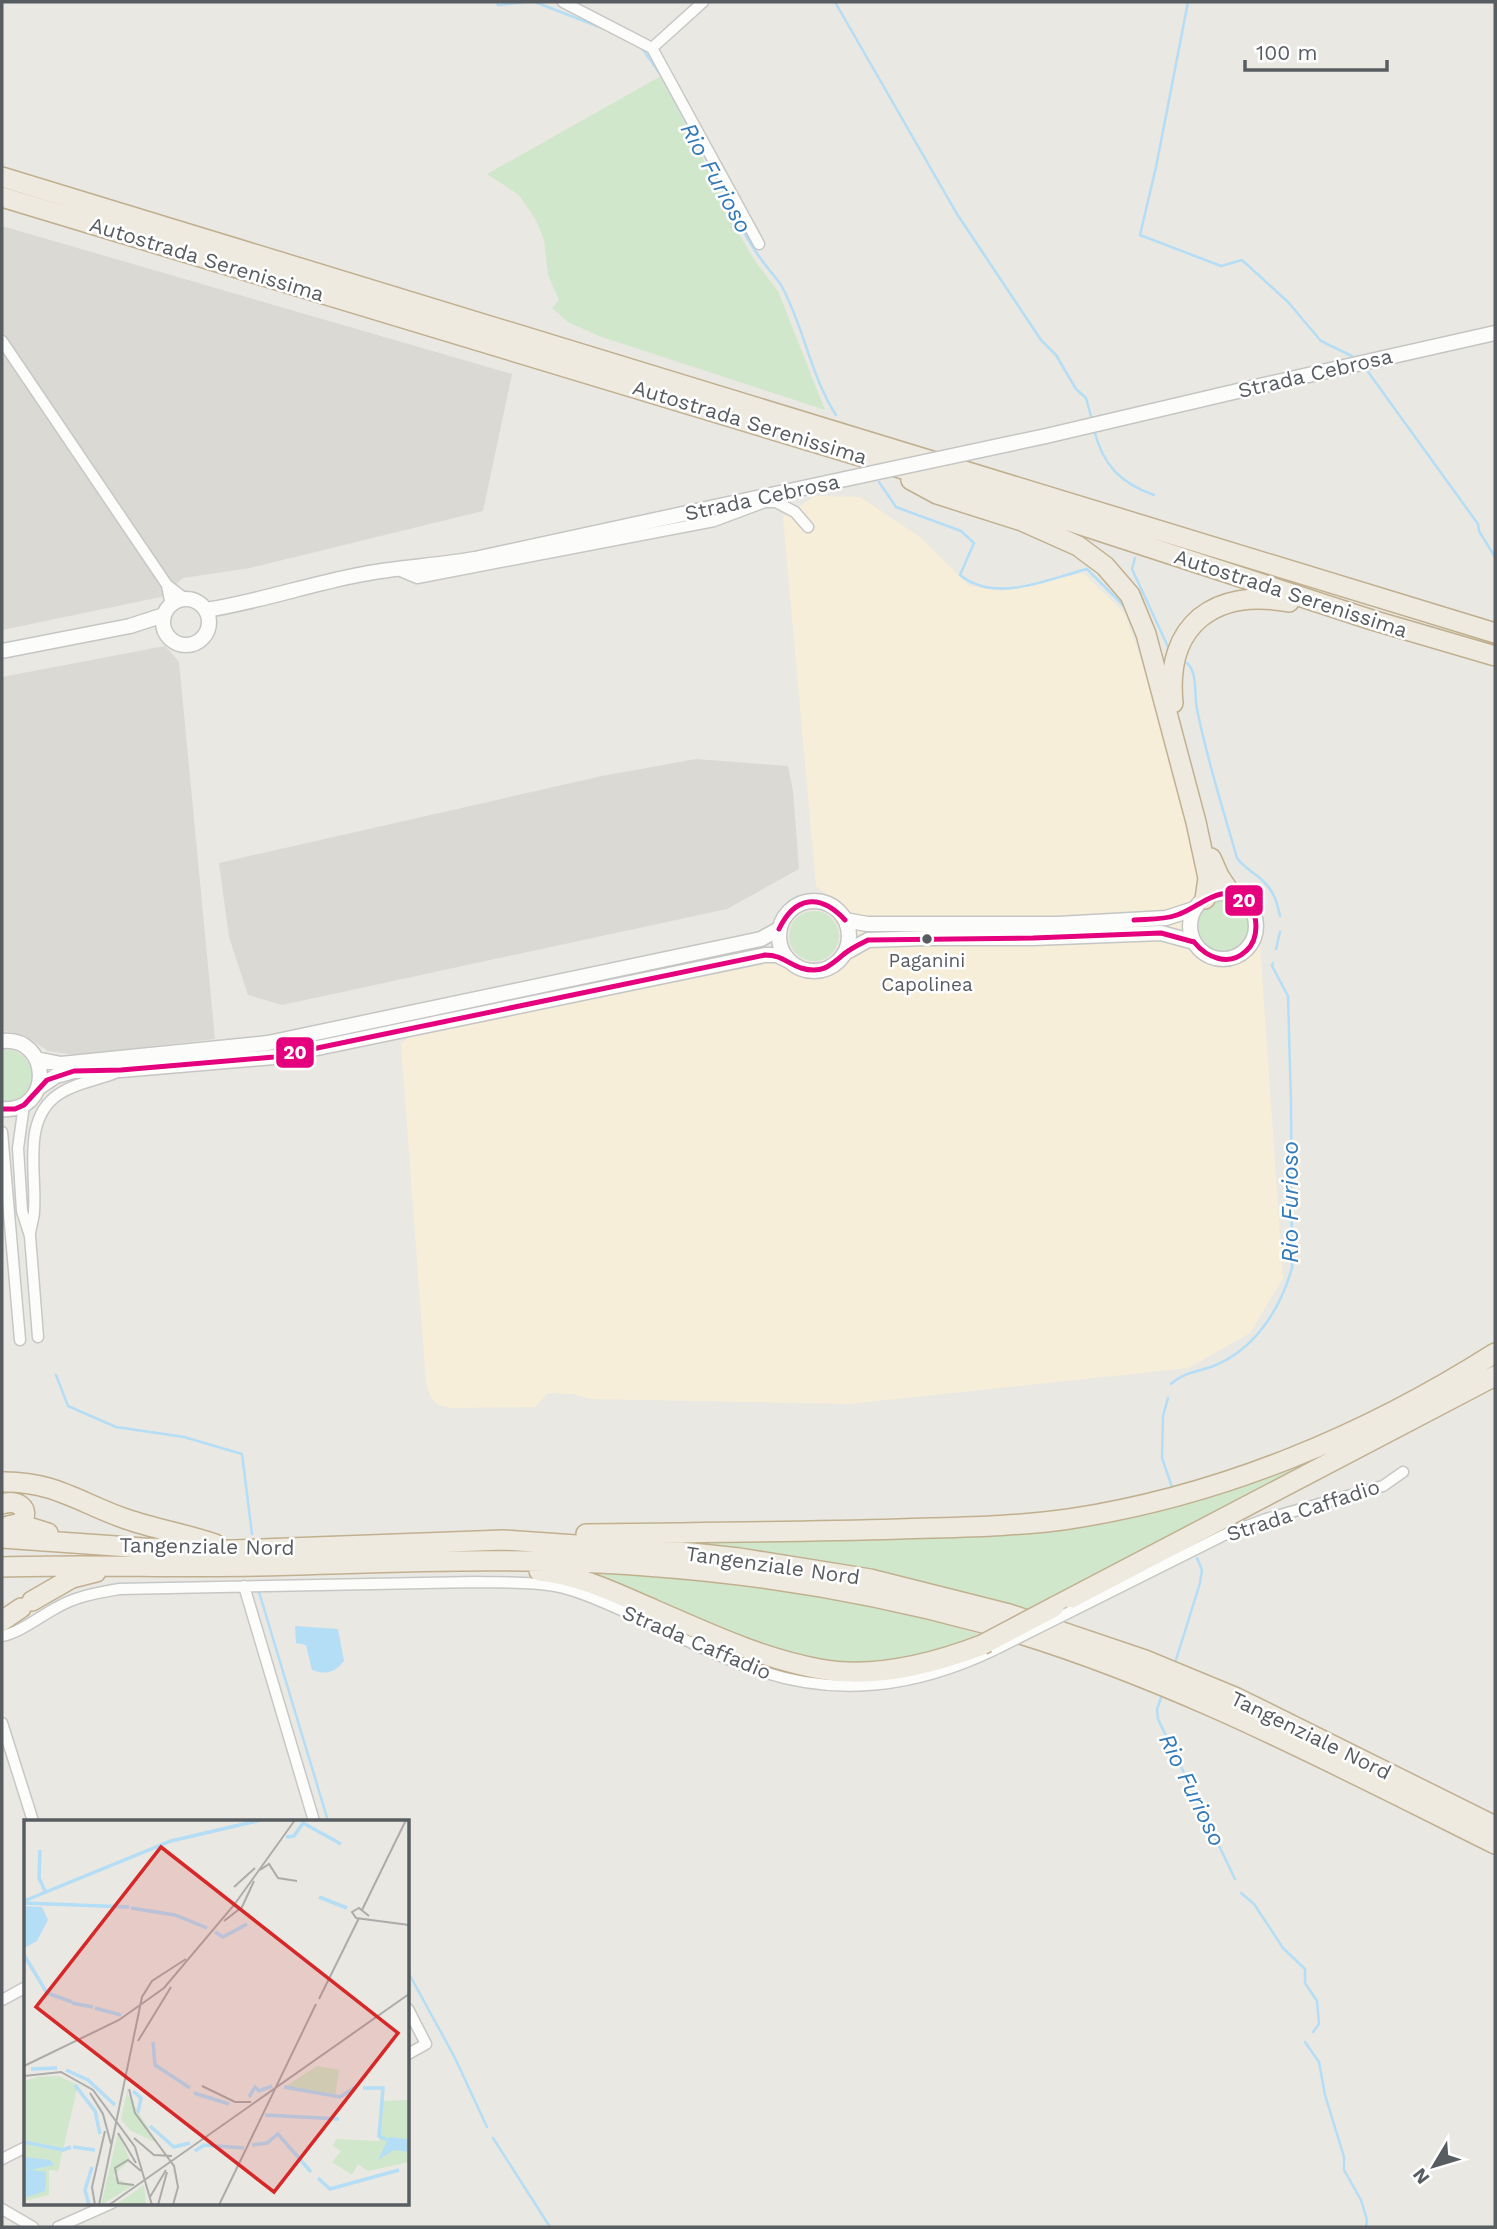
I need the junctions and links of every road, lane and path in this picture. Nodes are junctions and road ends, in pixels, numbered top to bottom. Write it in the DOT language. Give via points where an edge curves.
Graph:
graph roads {
  1 [pos="563,2"];
  2 [pos="703,2"];
  3 [pos="652,48"];
  4 [pos="2,177"];
  5 [pos="2,197"];
  6 [pos="759,244"];
  7 [pos="1495,333"];
  8 [pos="2,341"];
  9 [pos="870,459"];
  10 [pos="808,527"];
  11 [pos="545,543"];
  12 [pos="531,557"];
  13 [pos="398,570"];
  14 [pos="1296,572"];
  15 [pos="167,584"];
  16 [pos="185,599"];
  17 [pos="168,610"];
  18 [pos="208,617"];
  19 [pos="1372,620"];
  20 [pos="1495,621"];
  21 [pos="130,625"];
  22 [pos="1495,633"];
  23 [pos="167,635"];
  24 [pos="2,651"];
  25 [pos="1495,656"];
  26 [pos="1231,894"];
  27 [pos="1200,904"];
  28 [pos="845,920"];
  29 [pos="779,929"];
  30 [pos="1194,942"];
  31 [pos="845,953"];
  32 [pos="791,962"];
  33 [pos="2,1041"];
  34 [pos="36,1059"];
  35 [pos="121,1070"];
  36 [pos="38,1088"];
  37 [pos="23,1105"];
  38 [pos="2,1109"];
  39 [pos="2,1132"];
  40 [pos="30,1236"];
  41 [pos="38,1337"];
  42 [pos="20,1340"];
  43 [pos="1495,1353"];
  44 [pos="1495,1376"];
  45 [pos="1403,1472"];
  46 [pos="2,1482"];
  47 [pos="2,1504"];
  48 [pos="10,1525"];
  49 [pos="2,1538"];
  50 [pos="504,1540"];
  51 [pos="90,1544"];
  52 [pos="233,1550"];
  53 [pos="451,1562"];
  54 [pos="2,1567"];
  55 [pos="206,1567"];
  56 [pos="244,1586"];
  57 [pos="1062,1610"];
  58 [pos="2,1620"];
  59 [pos="2,1636"];
  60 [pos="989,1647"];
  61 [pos="2,1723"];
  62 [pos="33,1820"];
  63 [pos="314,1820"];
  64 [pos="1495,1826"];
  65 [pos="1495,1844"];
  66 [pos="24,1988"];
  67 [pos="2,2000"];
  68 [pos="410,2014"];
  69 [pos="410,2053"];
  70 [pos="24,2148"];
  71 [pos="2,2159"];
  72 [pos="110,2204"];
  73 [pos="2,2209"];
  74 [pos="33,2227"];
  75 [pos="58,2227"];
  1 -- 3 [label="street"];
  2 -- 3 [label="street"];
  3 -- 6 [label="street"];
  4 -- 14 [label="highway, Autostrada Serenissima"];
  5 -- 9 [label="highway, Autostrada Serenissima"];
  7 -- 11 [label="street, Strada Cebrosa, bridge" via="1032,439"];
  8 -- 15 [label="street"];
  9 -- 19 [label="highway, Autostrada Serenissima"];
  9 -- 27 [label="highway" via="937,494 1052,533 1093,555 1117,578 1136,609 1152,653 1207,870"];
  10 -- 12 [label="street" via="795,512 765,502 724,519"];
  11 -- 12 [label="street"];
  11 -- 13 [label="street, Strada Cebrosa"];
  12 -- 13 [label="street" via="417,578"];
  13 -- 18 [label="street, Strada Cebrosa" via="317,583"];
  14 -- 20 [label="highway"];
  14 -- 22 [label="highway, Autostrada Serenissima"];
  15 -- 16 [label="street"];
  15 -- 17 [label="street"];
  16 -- 17 [label="street"];
  16 -- 18 [label="street" via="198,603"];
  17 -- 21 [label="street"];
  17 -- 23 [label="street" via="163,621"];
  18 -- 23 [label="street" via="204,637 192,645 178,644"];
  19 -- 25 [label="highway, Autostrada Serenissima"];
  19 -- 26 [label="highway" via="1249,598 1218,607 1200,618 1186,635 1172,672 1175,714 1213,864"];
  21 -- 23 [label="street"];
  21 -- 24 [label="street"];
  26 -- 27 [label="street" via="1220,893"];
  26 -- 30 [label="street" via="1249,905 1254,914 1256,932 1250,946 1237,957 1217,959"];
  27 -- 28 [label="street" via="1167,918 1058,924 867,924"];
  27 -- 30 [label="street" via="1190,920"];
  28 -- 29 [label="street" via="830,904 809,901 792,908"];
  28 -- 31 [label="street" via="849,942"];
  29 -- 32 [label="street" via="783,953"];
  29 -- 34 [label="street" via="761,939 268,1043 61,1064"];
  30 -- 31 [label="street" via="1161,933 868,940"];
  31 -- 32 [label="street" via="827,969 815,971"];
  32 -- 35 [label="street" via="765,955 274,1057"];
  33 -- 34 [label="street" via="19,1043"];
  34 -- 36 [label="street"];
  35 -- 36 [label="street" via="74,1071"];
  35 -- 40 [label="street" via="79,1083 57,1095 42,1111 34,1136"];
  36 -- 37 [label="street"];
  37 -- 38 [label="street"];
  37 -- 40 [label="street" via="18,1148 22,1211"];
  39 -- 42 [label="street"];
  40 -- 41 [label="street"];
  43 -- 50 [label="highway" via="1414,1401 1309,1451 1206,1489 1132,1507 1024,1524 773,1533 550,1534"];
  44 -- 57 [label="highway"];
  45 -- 57 [label="street, Strada Caffadio" via="1383,1486 1228,1533"];
  46 -- 52 [label="highway" via="57,1489 125,1518"];
  47 -- 48 [label="highway" via="12,1502 26,1515"];
  48 -- 51 [label="highway"];
  49 -- 51 [label="highway, Tangenziale Nord"];
  50 -- 52 [label="highway, Tangenziale Nord"];
  50 -- 64 [label="highway, Tangenziale Nord" via="752,1560 870,1579 1009,1614 1144,1660 1237,1698"];
  51 -- 52 [label="highway, Tangenziale Nord"];
  53 -- 55 [label="highway, Tangenziale Nord"];
  53 -- 60 [label="highway" via="572,1577 754,1651 823,1670 909,1667"];
  53 -- 65 [label="highway, Tangenziale Nord" via="537,1561 719,1572 858,1594 982,1623 1126,1670 1210,1704"];
  54 -- 55 [label="highway, Tangenziale Nord"];
  55 -- 58 [label="highway" via="72,1577"];
  56 -- 59 [label="street, Strada Caffadio" via="119,1589 93,1594"];
  56 -- 60 [label="street, Strada Caffadio" via="476,1582 550,1586 605,1603 754,1669 809,1683 891,1684 967,1663"];
  56 -- 63 [label="street"];
  57 -- 60 [label="highway, bridge"];
  61 -- 62 [label="street"];
  66 -- 67 [label="street"];
  68 -- 69 [label="street" via="426,2044"];
  70 -- 71 [label="street"];
  72 -- 75 [label="street"];
  73 -- 74 [label="street"];
}
